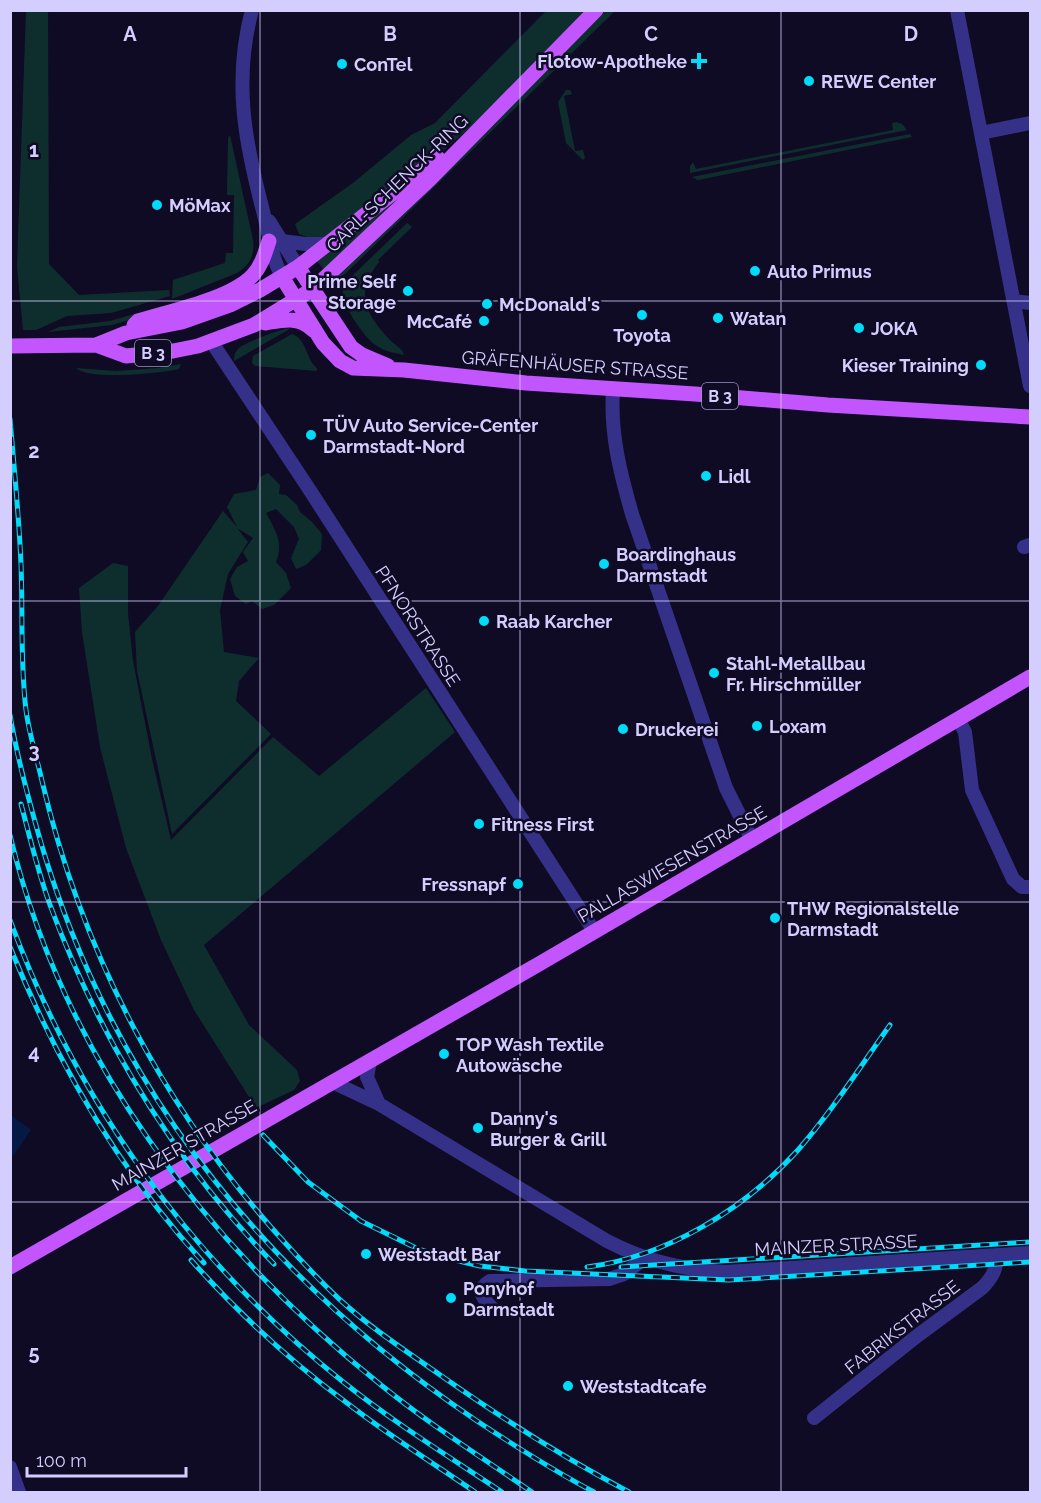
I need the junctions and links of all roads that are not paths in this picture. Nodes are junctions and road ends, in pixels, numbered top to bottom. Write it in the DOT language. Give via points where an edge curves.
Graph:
graph roads {
  1 [pos="252,10"];
  2 [pos="596,10"];
  3 [pos="957,10"];
  4 [pos="506,103"];
  5 [pos="1030,123"];
  6 [pos="981,133"];
  7 [pos="276,241"];
  8 [pos="331,243"];
  9 [pos="298,267"];
  10 [pos="282,277"];
  11 [pos="314,289"];
  12 [pos="296,300"];
  13 [pos="1014,301"];
  14 [pos="1030,303"];
  15 [pos="199,316"];
  16 [pos="254,325"];
  17 [pos="126,333"];
  18 [pos="317,334"];
  19 [pos="211,341"];
  20 [pos="96,345"];
  21 [pos="10,346"];
  22 [pos="404,370"];
  23 [pos="1030,386"];
  24 [pos="613,389"];
  25 [pos="1030,417"];
  26 [pos="1030,677"];
  27 [pos="958,719"];
  28 [pos="752,840"];
  29 [pos="1030,887"];
  30 [pos="594,931"];
  31 [pos="369,1061"];
  32 [pos="332,1083"];
  33 [pos="379,1104"];
  34 [pos="1030,1253"];
  35 [pos="997,1255"];
  36 [pos="1030,1257"];
  37 [pos="645,1258"];
  38 [pos="10,1267"];
  39 [pos="494,1308"];
  40 [pos="814,1418"];
  41 [pos="10,1467"];
  42 [pos="19,1492"];
  1 -- 7 [label="street" via="244,48 242,88 246,140 263,212"];
  2 -- 4 [label="main road, CARL-SCHENCK-RING"];
  3 -- 6 [label="street"];
  4 -- 8 [label="main road, CARL-SCHENCK-RING"];
  4 -- 11 [label="main road, CARL-SCHENCK-RING"];
  5 -- 6 [label="street"];
  6 -- 13 [label="street"];
  7 -- 8 [label="street"];
  7 -- 9 [label="street"];
  7 -- 10 [label="street" via="274,261"];
  7 -- 17 [label="main road" via="245,282 195,304 138,321"];
  8 -- 9 [label="main road, CARL-SCHENCK-RING"];
  9 -- 10 [label="main road, B 3"];
  9 -- 11 [label="main road, GRÄFENHÄUSER STRASSE / B 3"];
  10 -- 12 [label="main road, GRÄFENHÄUSER STRASSE"];
  10 -- 15 [label="main road, B 3" via="230,305"];
  11 -- 12 [label="main road, CARL-SCHENCK-RING"];
  11 -- 22 [label="main road, GRÄFENHÄUSER STRASSE / B 3" via="356,351"];
  12 -- 16 [label="main road"];
  12 -- 18 [label="main road, GRÄFENHÄUSER STRASSE"];
  13 -- 14 [label="street"];
  13 -- 23 [label="street"];
  15 -- 17 [label="main road, B 3"];
  15 -- 19 [label="main road"];
  16 -- 18 [label="main road, B 3" via="296,320"];
  16 -- 19 [label="main road, B 3"];
  17 -- 20 [label="main road, B 3"];
  18 -- 22 [label="main road, GRÄFENHÄUSER STRASSE / B 3" via="346,365"];
  19 -- 20 [label="main road, B 3" via="173,351 126,356"];
  19 -- 30 [label="street, PFNORSTRASSE"];
  20 -- 21 [label="main road, B 3"];
  22 -- 24 [label="main road, GRÄFENHÄUSER STRASSE / B 3"];
  24 -- 25 [label="main road, GRÄFENHÄUSER STRASSE / B 3"];
  24 -- 28 [label="street" via="611,419 632,514 726,788"];
  26 -- 27 [label="main road, PALLASWIESENSTRASSE"];
  27 -- 28 [label="main road, PALLASWIESENSTRASSE"];
  27 -- 29 [label="street" via="965,732 972,790 1013,879 1022,888"];
  28 -- 30 [label="main road, PALLASWIESENSTRASSE"];
  30 -- 31 [label="main road, PALLASWIESENSTRASSE"];
  31 -- 32 [label="main road, PALLASWIESENSTRASSE"];
  31 -- 33 [label="street" via="367,1077"];
  32 -- 33 [label="street, MAINZER STRASSE"];
  32 -- 38 [label="main road, MAINZER STRASSE"];
  33 -- 37 [label="street, MAINZER STRASSE" via="588,1231"];
  34 -- 35 [label="street, MAINZER STRASSE"];
  34 -- 36 [label="street"];
  35 -- 37 [label="street, MAINZER STRASSE" via="725,1272 687,1269"];
  35 -- 40 [label="street, FABRIKSTRASSE" via="994,1272 982,1288"];
  37 -- 39 [label="street" via="630,1271 609,1279 493,1280 482,1287 481,1295"];
  41 -- 42 [label="street"];
}
